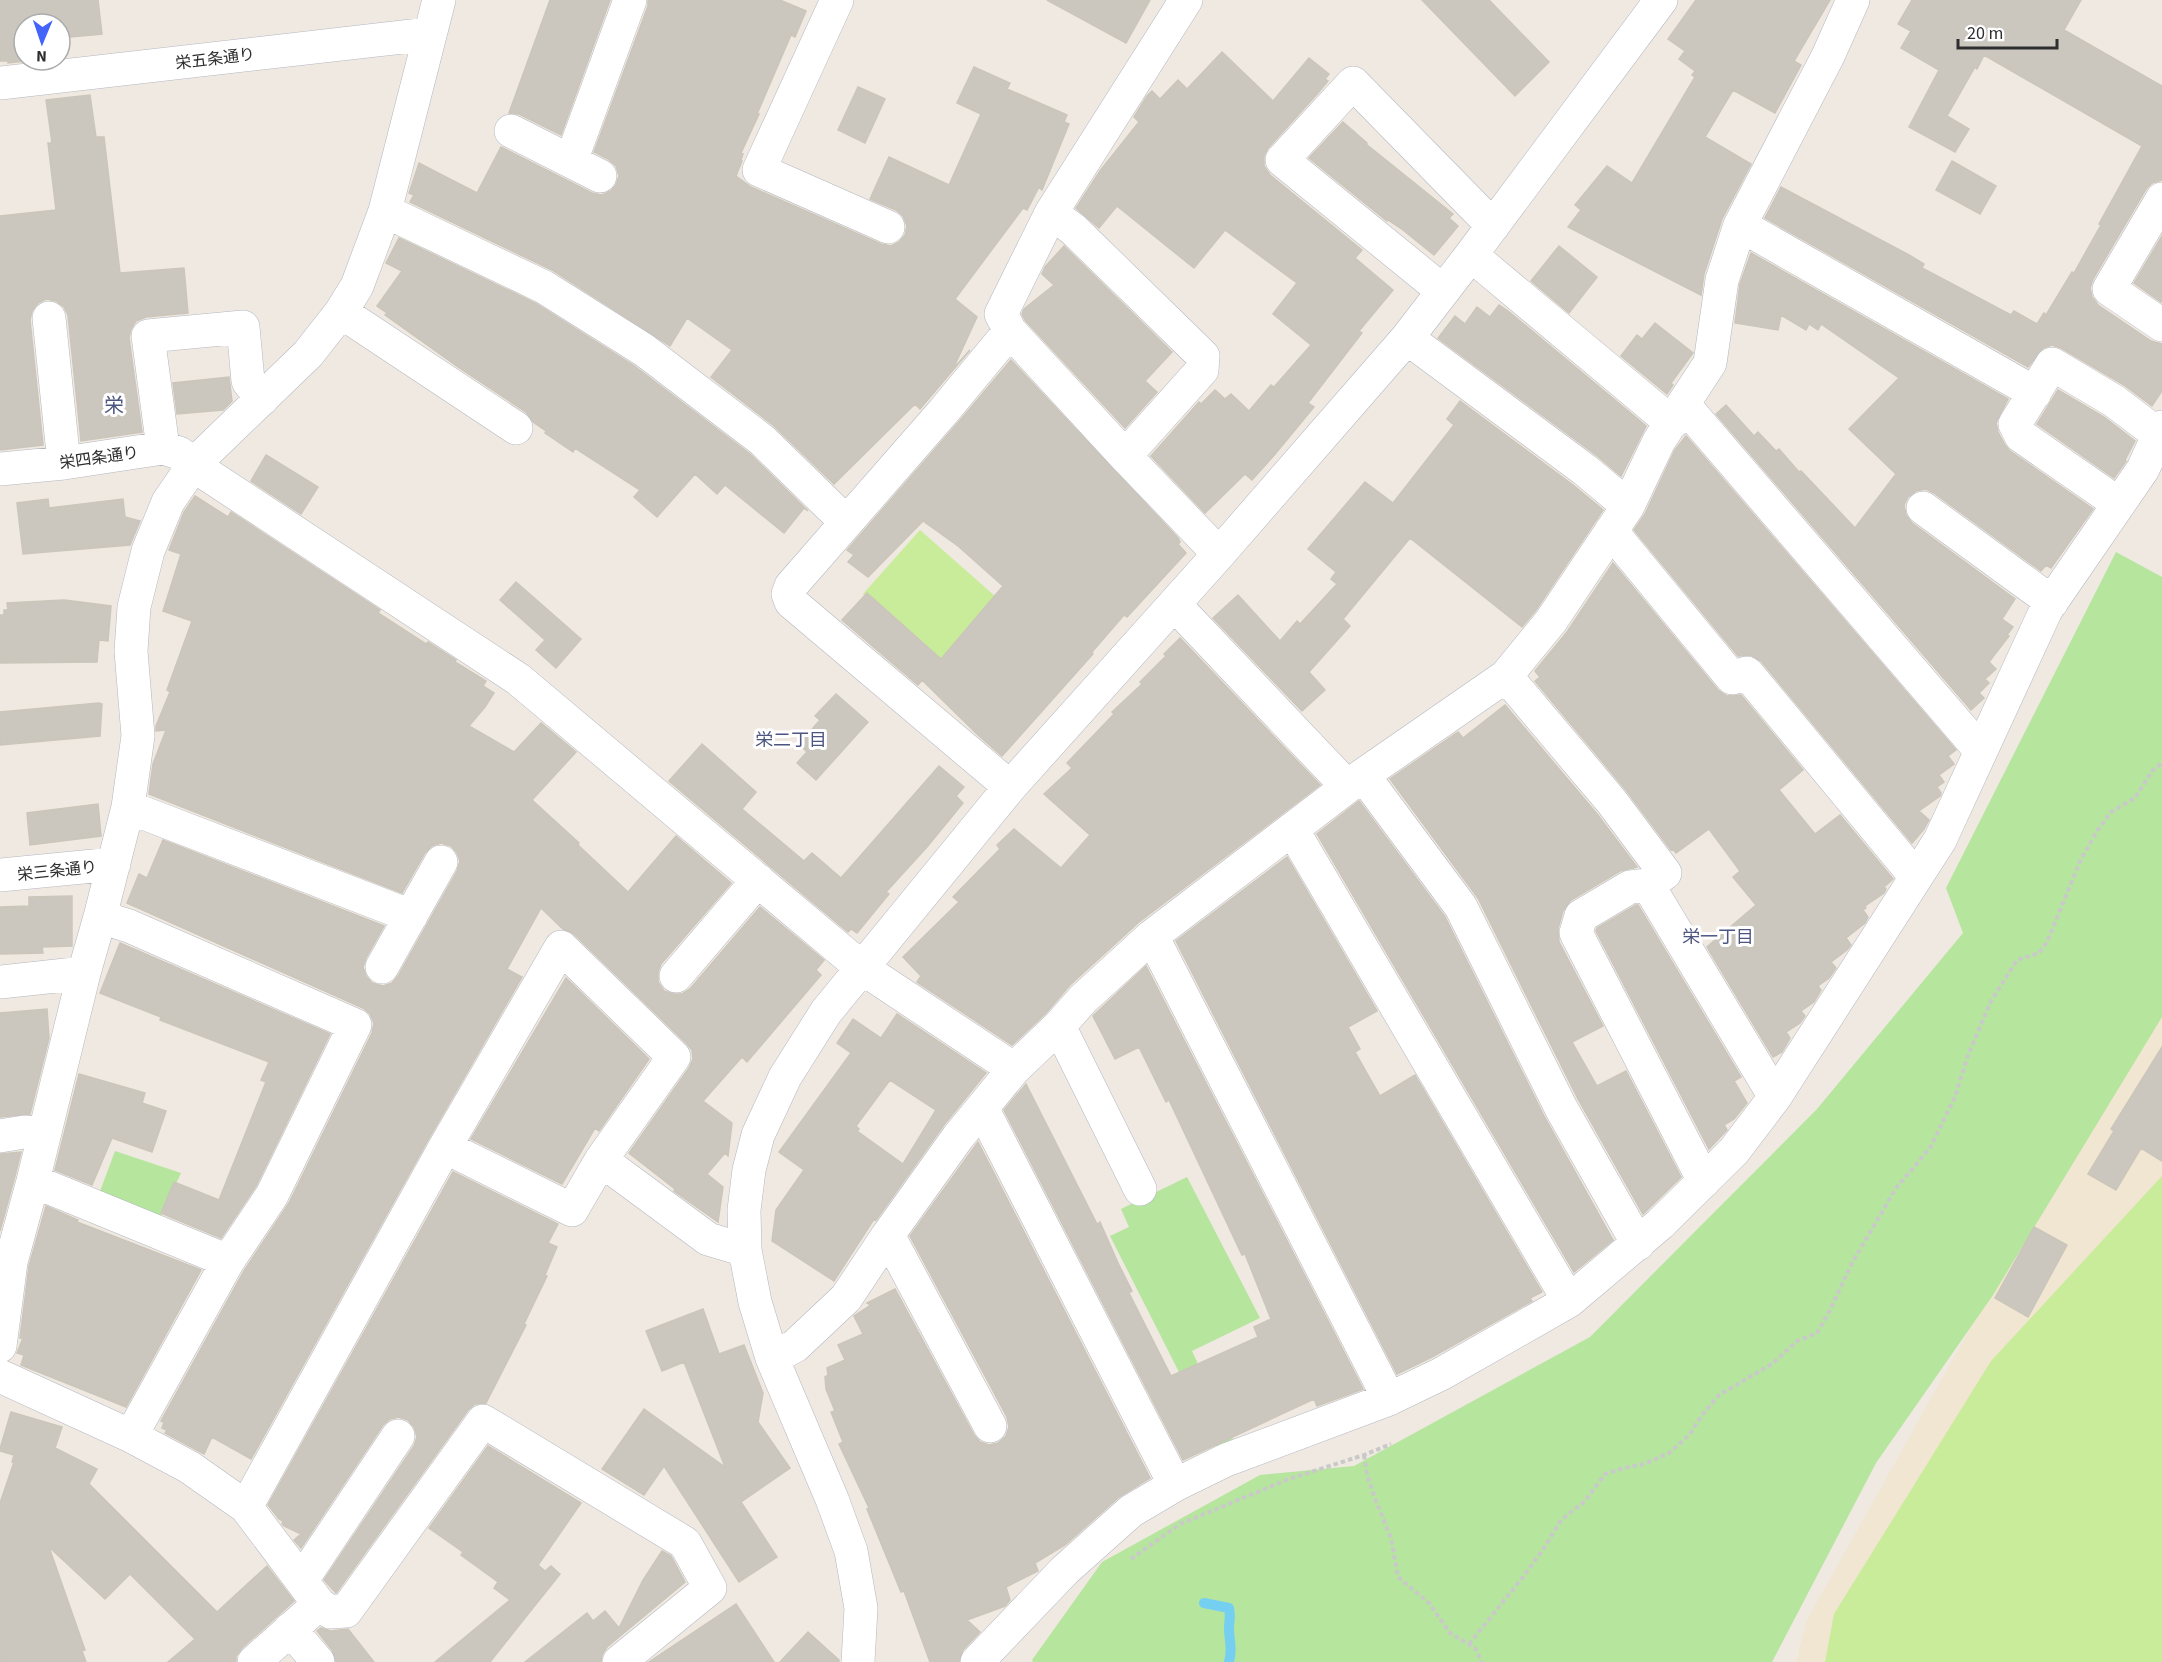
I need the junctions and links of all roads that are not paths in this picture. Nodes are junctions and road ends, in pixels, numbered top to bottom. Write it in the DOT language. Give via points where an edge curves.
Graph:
graph roads {
  1 [pos="439,0"];
  2 [pos="630,0"];
  3 [pos="837,0"];
  4 [pos="1186,0"];
  5 [pos="1660,0"];
  6 [pos="1852,0"];
  7 [pos="429,34"];
  8 [pos="0,83"];
  9 [pos="511,131"];
  10 [pos="571,161"];
  11 [pos="600,176"];
  12 [pos="2162,199"];
  13 [pos="385,210"];
  14 [pos="1051,213"];
  15 [pos="1740,225"];
  16 [pos="1493,226"];
  17 [pos="888,227"];
  18 [pos="1471,255"];
  19 [pos="1443,291"];
  20 [pos="341,312"];
  21 [pos="49,318"];
  22 [pos="2162,325"];
  23 [pos="1010,331"];
  24 [pos="1407,338"];
  25 [pos="2035,393"];
  26 [pos="262,399"];
  27 [pos="1678,414"];
  28 [pos="516,428"];
  29 [pos="2160,431"];
  30 [pos="163,448"];
  31 [pos="1125,456"];
  32 [pos="64,463"];
  33 [pos="194,464"];
  34 [pos="0,469"];
  35 [pos="2120,504"];
  36 [pos="1923,508"];
  37 [pos="1620,519"];
  38 [pos="846,522"];
  39 [pos="1219,554"];
  40 [pos="2052,602"];
  41 [pos="1174,604"];
  42 [pos="1506,676"];
  43 [pos="1980,750"];
  44 [pos="1354,782"];
  45 [pos="1010,787"];
  46 [pos="128,807"];
  47 [pos="1292,829"];
  48 [pos="441,862"];
  49 [pos="114,864"];
  50 [pos="0,875"];
  51 [pos="1916,877"];
  52 [pos="758,880"];
  53 [pos="1648,885"];
  54 [pos="411,916"];
  55 [pos="100,917"];
  56 [pos="1152,936"];
  57 [pos="382,967"];
  58 [pos="862,968"];
  59 [pos="84,973"];
  60 [pos="676,976"];
  61 [pos="0,982"];
  62 [pos="1059,1026"];
  63 [pos="1014,1070"];
  64 [pos="1775,1097"];
  65 [pos="982,1108"];
  66 [pos="44,1134"];
  67 [pos="0,1136"];
  68 [pos="446,1147"];
  69 [pos="601,1160"];
  70 [pos="33,1180"];
  71 [pos="1704,1181"];
  72 [pos="1140,1189"];
  73 [pos="888,1234"];
  74 [pos="1638,1244"];
  75 [pos="745,1250"];
  76 [pos="228,1261"];
  77 [pos="5,1263"];
  78 [pos="1569,1300"];
  79 [pos="0,1346"];
  80 [pos="772,1358"];
  81 [pos="0,1376"];
  82 [pos="1389,1399"];
  83 [pos="990,1426"];
  84 [pos="131,1436"];
  85 [pos="398,1436"];
  86 [pos="1175,1485"];
  87 [pos="246,1507"];
  88 [pos="310,1592"];
  89 [pos="290,1629"];
  90 [pos="254,1662"];
  91 [pos="318,1662"];
  92 [pos="619,1662"];
  93 [pos="858,1662"];
  94 [pos="977,1662"];
  1 -- 7 [label="street"];
  2 -- 10 [label="street"];
  3 -- 17 [label="street" via="759,170"];
  4 -- 14 [label="street"];
  5 -- 16 [label="street"];
  6 -- 15 [label="street" via="1828,56"];
  7 -- 8 [label="street, 栄五条通り"];
  7 -- 13 [label="street"];
  9 -- 10 [label="street"];
  10 -- 11 [label="street"];
  12 -- 22 [label="street" via="2109,289"];
  13 -- 20 [label="street" via="357,286"];
  13 -- 38 [label="street" via="544,287 644,350 762,440"];
  14 -- 23 [label="street" via="1001,314"];
  14 -- 31 [label="street" via="1073,228 1203,356 1203,370"];
  15 -- 25 [label="street"];
  15 -- 27 [label="street" via="1722,280 1710,363"];
  16 -- 18 [label="street"];
  16 -- 19 [label="street" via="1353,83 1282,160"];
  18 -- 19 [label="street"];
  18 -- 27 [label="street"];
  19 -- 24 [label="street"];
  20 -- 26 [label="street" via="308,354"];
  20 -- 28 [label="street"];
  21 -- 32 [label="street"];
  23 -- 31 [label="street"];
  23 -- 38 [label="street"];
  24 -- 37 [label="street" via="1585,470"];
  24 -- 39 [label="street"];
  25 -- 29 [label="street" via="2052,364"];
  25 -- 35 [label="street" via="2015,424 2021,436"];
  26 -- 30 [label="street" via="248,381 243,327 148,336"];
  26 -- 33 [label="street"];
  27 -- 37 [label="street" via="1659,441"];
  27 -- 43 [label="street"];
  29 -- 35 [label="street" via="2143,469"];
  30 -- 32 [label="street, 栄四条通り"];
  30 -- 33 [label="street, 栄四条通り"];
  31 -- 39 [label="street"];
  32 -- 34 [label="street, 栄四条通り"];
  33 -- 46 [label="street" via="158,524 134,606 131,651 138,736"];
  33 -- 52 [label="street, 栄四条通り" via="518,679"];
  35 -- 40 [label="street"];
  36 -- 40 [label="street"];
  37 -- 42 [label="street" via="1551,621"];
  37 -- 51 [label="street" via="1732,678 1748,673"];
  38 -- 45 [label="street" via="791,586 791,602"];
  39 -- 41 [label="street"];
  40 -- 43 [label="street"];
  41 -- 44 [label="street" via="1341,780"];
  41 -- 45 [label="street"];
  42 -- 44 [label="street"];
  42 -- 53 [label="street" via="1612,802 1665,873"];
  43 -- 51 [label="street" via="1940,840"];
  44 -- 47 [label="street"];
  44 -- 74 [label="street" via="1461,907 1561,1108"];
  45 -- 58 [label="street"];
  46 -- 49 [label="street"];
  46 -- 54 [label="street"];
  47 -- 56 [label="street"];
  47 -- 78 [label="street"];
  48 -- 54 [label="street"];
  49 -- 50 [label="street, 栄三条通り"];
  49 -- 55 [label="street"];
  51 -- 64 [label="street"];
  52 -- 58 [label="street, 栄四条通り"];
  52 -- 60 [label="street"];
  53 -- 64 [label="street"];
  53 -- 71 [label="street" via="1630,887 1581,916 1576,933"];
  54 -- 57 [label="street"];
  55 -- 59 [label="street"];
  55 -- 76 [label="street" via="129,926 355,1025 272,1195"];
  56 -- 62 [label="street"];
  56 -- 82 [label="street"];
  58 -- 63 [label="street, 栄四条通り"];
  58 -- 75 [label="street" via="820,1021 785,1077 758,1135 744,1210"];
  59 -- 61 [label="street"];
  59 -- 66 [label="street"];
  62 -- 63 [label="street"];
  62 -- 72 [label="street"];
  63 -- 65 [label="street"];
  64 -- 71 [label="street" via="1734,1151"];
  65 -- 73 [label="street"];
  65 -- 86 [label="street"];
  66 -- 67 [label="street"];
  66 -- 70 [label="street"];
  68 -- 69 [label="street" via="572,1210"];
  68 -- 69 [label="street" via="561,947 674,1056"];
  68 -- 87 [label="street"];
  69 -- 75 [label="street" via="708,1239"];
  70 -- 76 [label="street"];
  70 -- 77 [label="street"];
  71 -- 74 [label="street"];
  73 -- 80 [label="street" via="846,1298 795,1347"];
  73 -- 83 [label="street"];
  74 -- 78 [label="street"];
  75 -- 80 [label="street"];
  76 -- 84 [label="street"];
  77 -- 79 [label="street"];
  78 -- 82 [label="street"];
  80 -- 93 [label="street" via="852,1551 861,1608"];
  81 -- 84 [label="street"];
  82 -- 86 [label="street" via="1226,1460"];
  84 -- 87 [label="street" via="189,1467"];
  85 -- 88 [label="street"];
  86 -- 94 [label="street" via="1131,1511 1065,1570"];
  87 -- 88 [label="street"];
  88 -- 89 [label="street"];
  88 -- 92 [label="street" via="330,1612 346,1611 483,1421 685,1543 710,1588"];
  89 -- 90 [label="street"];
  89 -- 91 [label="street"];
}
